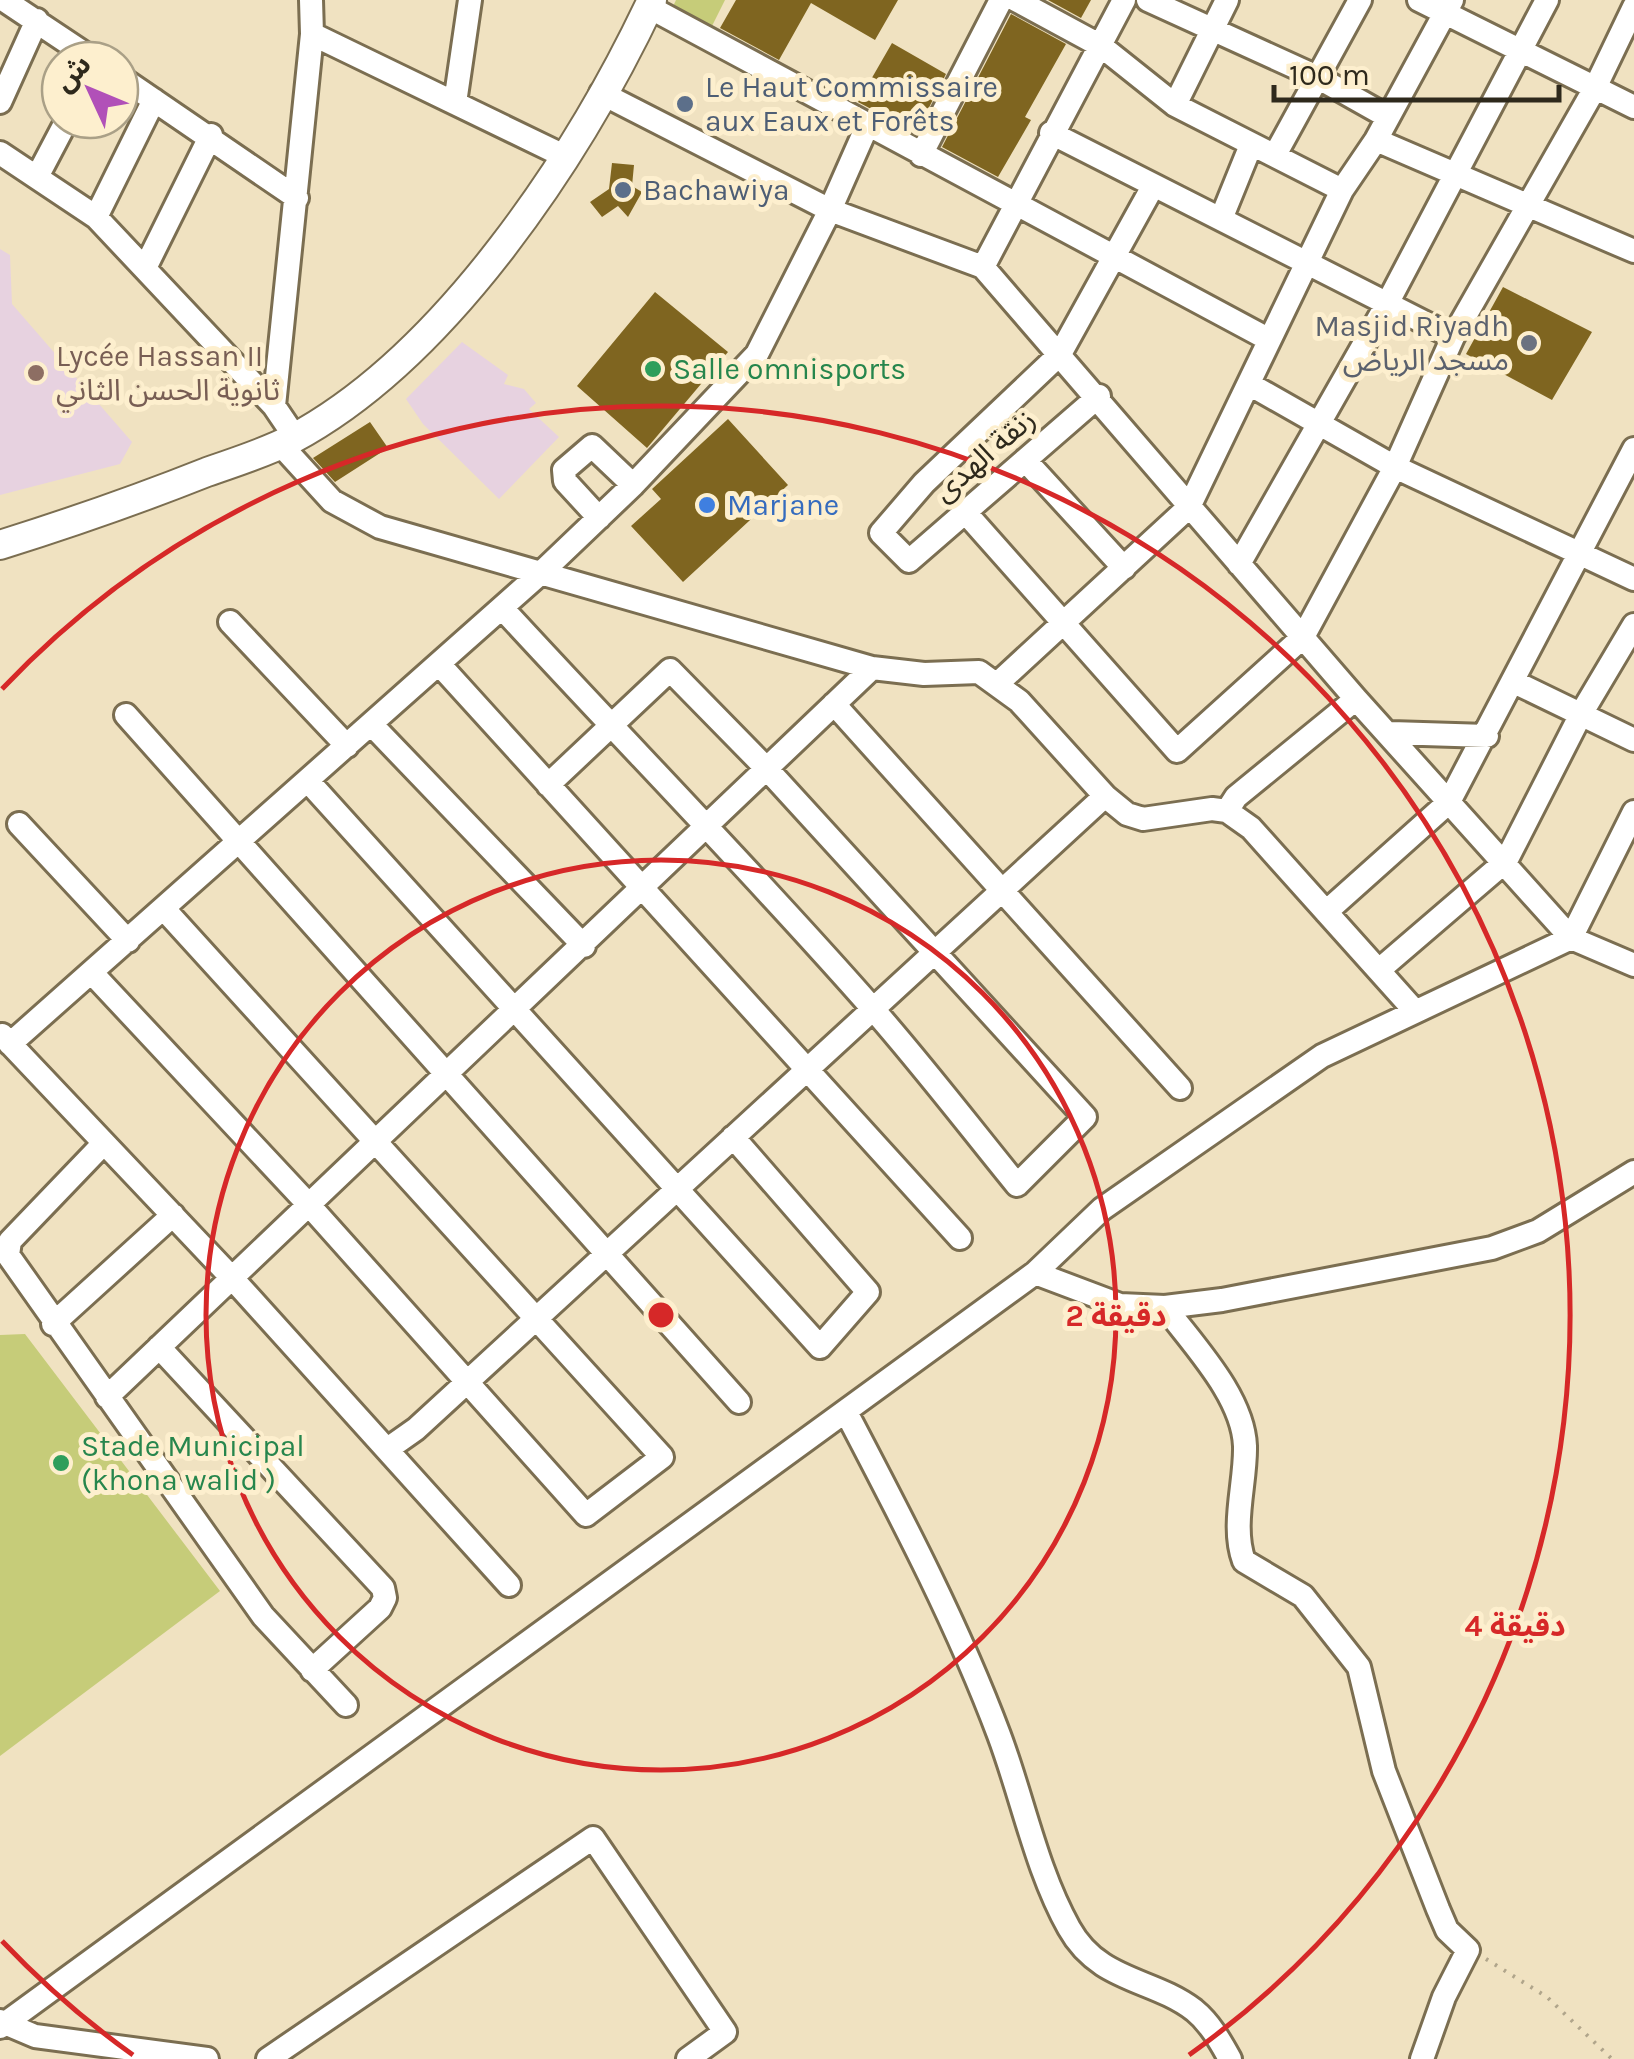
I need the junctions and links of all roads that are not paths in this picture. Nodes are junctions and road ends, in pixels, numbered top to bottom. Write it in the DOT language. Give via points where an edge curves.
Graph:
graph roads {
  1 [pos="4,0"];
  2 [pos="310,0"];
  3 [pos="470,0"];
  4 [pos="1002,0"];
  5 [pos="1016,0"];
  6 [pos="1124,0"];
  7 [pos="1148,0"];
  8 [pos="1228,0"];
  9 [pos="1360,0"];
  10 [pos="1419,0"];
  11 [pos="1546,0"];
  12 [pos="650,4"];
  13 [pos="1449,6"];
  14 [pos="1634,7"];
  15 [pos="37,20"];
  16 [pos="1211,29"];
  17 [pos="312,34"];
  18 [pos="66,40"];
  19 [pos="1102,46"];
  20 [pos="1521,51"];
  21 [pos="1317,76"];
  22 [pos="1596,88"];
  23 [pos="140,91"];
  24 [pos="600,94"];
  25 [pos="154,100"];
  26 [pos="0,102"];
  27 [pos="455,103"];
  28 [pos="1174,105"];
  29 [pos="1634,107"];
  30 [pos="1388,116"];
  31 [pos="868,124"];
  32 [pos="1050,133"];
  33 [pos="211,136"];
  34 [pos="57,140"];
  35 [pos="1376,140"];
  36 [pos="1250,145"];
  37 [pos="0,153"];
  38 [pos="1276,154"];
  39 [pos="562,155"];
  40 [pos="921,155"];
  41 [pos="1454,175"];
  42 [pos="37,178"];
  43 [pos="1152,188"];
  44 [pos="1342,190"];
  45 [pos="297,198"];
  46 [pos="1015,207"];
  47 [pos="1528,209"];
  48 [pos="830,210"];
  49 [pos="96,217"];
  50 [pos="1221,219"];
  51 [pos="1634,251"];
  52 [pos="1116,260"];
  53 [pos="1305,264"];
  54 [pos="146,266"];
  55 [pos="983,266"];
  56 [pos="1387,304"];
  57 [pos="1452,337"];
  58 [pos="1268,339"];
  59 [pos="1060,354"];
  60 [pos="1249,384"];
  61 [pos="1099,396"];
  62 [pos="274,406"];
  63 [pos="1318,423"];
  64 [pos="288,441"];
  65 [pos="1634,449"];
  66 [pos="1025,460"];
  67 [pos="1394,467"];
  68 [pos="633,485"];
  69 [pos="1189,508"];
  70 [pos="965,512"];
  71 [pos="599,518"];
  72 [pos="0,544"];
  73 [pos="1580,558"];
  74 [pos="1239,564"];
  75 [pos="1124,568"];
  76 [pos="543,571"];
  77 [pos="1634,579"];
  78 [pos="502,608"];
  79 [pos="230,622"];
  80 [pos="1064,624"];
  81 [pos="1634,625"];
  82 [pos="1304,637"];
  83 [pos="439,664"];
  84 [pos="872,668"];
  85 [pos="1514,682"];
  86 [pos="997,684"];
  87 [pos="1356,699"];
  88 [pos="834,704"];
  89 [pos="1581,714"];
  90 [pos="126,715"];
  91 [pos="372,724"];
  92 [pos="610,725"];
  93 [pos="1391,733"];
  94 [pos="1487,736"];
  95 [pos="1634,740"];
  96 [pos="347,746"];
  97 [pos="767,769"];
  98 [pos="308,781"];
  99 [pos="548,785"];
  100 [pos="1105,796"];
  101 [pos="1449,802"];
  102 [pos="1227,811"];
  103 [pos="1634,812"];
  104 [pos="19,824"];
  105 [pos="705,829"];
  106 [pos="240,842"];
  107 [pos="1506,861"];
  108 [pos="642,889"];
  109 [pos="1002,890"];
  110 [pos="164,909"];
  111 [pos="1326,912"];
  112 [pos="1571,938"];
  113 [pos="128,941"];
  114 [pos="584,946"];
  115 [pos="934,952"];
  116 [pos="1634,965"];
  117 [pos="1378,970"];
  118 [pos="92,974"];
  119 [pos="872,1008"];
  120 [pos="518,1009"];
  121 [pos="1414,1010"];
  122 [pos="5,1038"];
  123 [pos="806,1069"];
  124 [pos="448,1076"];
  125 [pos="1180,1088"];
  126 [pos="733,1137"];
  127 [pos="104,1143"];
  128 [pos="376,1143"];
  129 [pos="1634,1172"];
  130 [pos="678,1188"];
  131 [pos="309,1205"];
  132 [pos="173,1215"];
  133 [pos="960,1238"];
  134 [pos="606,1253"];
  135 [pos="1035,1273"];
  136 [pos="232,1278"];
  137 [pos="1165,1306"];
  138 [pos="536,1318"];
  139 [pos="53,1324"];
  140 [pos="159,1348"];
  141 [pos="466,1381"];
  142 [pos="106,1397"];
  143 [pos="739,1402"];
  144 [pos="846,1412"];
  145 [pos="389,1448"];
  146 [pos="509,1585"];
  147 [pos="312,1670"];
  148 [pos="346,1706"];
  149 [pos="2,2024"];
  150 [pos="104,2052"];
  151 [pos="207,2059"];
  152 [pos="268,2059"];
  153 [pos="688,2059"];
  154 [pos="1230,2059"];
  155 [pos="1422,2059"];
  1 -- 15 [label="street"];
  2 -- 17 [label="street"];
  3 -- 27 [label="street"];
  4 -- 40 [label="street"];
  5 -- 19 [label="street"];
  6 -- 19 [label="street"];
  7 -- 16 [label="street"];
  8 -- 16 [label="street"];
  9 -- 21 [label="street"];
  10 -- 13 [label="street"];
  11 -- 20 [label="street"];
  12 -- 24 [label="main road"];
  12 -- 31 [label="street"];
  13 -- 20 [label="street"];
  13 -- 30 [label="street"];
  14 -- 22 [label="street"];
  15 -- 18 [label="street"];
  15 -- 26 [label="street"];
  16 -- 21 [label="street"];
  16 -- 28 [label="street"];
  17 -- 27 [label="street"];
  17 -- 45 [label="street"];
  19 -- 28 [label="street"];
  19 -- 32 [label="street"];
  20 -- 22 [label="street"];
  20 -- 41 [label="street"];
  21 -- 30 [label="street"];
  21 -- 38 [label="street"];
  22 -- 29 [label="street"];
  22 -- 47 [label="street"];
  23 -- 25 [label="street"];
  24 -- 39 [label="main road"];
  24 -- 48 [label="street"];
  25 -- 33 [label="street"];
  25 -- 49 [label="street"];
  27 -- 39 [label="street"];
  28 -- 36 [label="street"];
  30 -- 35 [label="street"];
  31 -- 40 [label="street"];
  31 -- 48 [label="street"];
  32 -- 43 [label="street"];
  32 -- 46 [label="street"];
  33 -- 45 [label="street"];
  33 -- 54 [label="street"];
  34 -- 42 [label="street"];
  35 -- 41 [label="street"];
  35 -- 44 [label="street"];
  36 -- 38 [label="street"];
  36 -- 50 [label="street"];
  37 -- 42 [label="street"];
  38 -- 44 [label="street"];
  39 -- 64 [label="main road" via="504,245 438,320 396,362"];
  40 -- 46 [label="street"];
  41 -- 47 [label="street"];
  41 -- 56 [label="street"];
  42 -- 49 [label="street"];
  43 -- 50 [label="street"];
  43 -- 52 [label="street"];
  44 -- 53 [label="street"];
  45 -- 62 [label="street"];
  46 -- 52 [label="street"];
  46 -- 55 [label="street"];
  47 -- 51 [label="street"];
  47 -- 57 [label="street"];
  48 -- 55 [label="street"];
  48 -- 68 [label="street" via="757,354"];
  49 -- 54 [label="street"];
  50 -- 53 [label="street"];
  52 -- 58 [label="street"];
  52 -- 59 [label="street"];
  53 -- 56 [label="street"];
  53 -- 58 [label="street"];
  54 -- 62 [label="street"];
  55 -- 59 [label="street"];
  56 -- 57 [label="street"];
  56 -- 63 [label="street"];
  57 -- 67 [label="street"];
  58 -- 60 [label="street"];
  59 -- 61 [label="street"];
  59 -- 70 [label="street, زنقة الهدى" via="882,532 909,560"];
  60 -- 63 [label="street"];
  60 -- 69 [label="street"];
  61 -- 66 [label="street, زنقة الهدى"];
  61 -- 69 [label="street"];
  62 -- 64 [label="street"];
  63 -- 67 [label="street"];
  63 -- 74 [label="street"];
  64 -- 72 [label="main road" via="97,515"];
  64 -- 76 [label="street" via="332,502 359,518"];
  65 -- 73 [label="street"];
  66 -- 70 [label="street, زنقة الهدى"];
  66 -- 75 [label="street"];
  67 -- 73 [label="street"];
  67 -- 82 [label="street"];
  68 -- 71 [label="street"];
  68 -- 71 [label="street" via="592,446 564,470 565,481"];
  69 -- 74 [label="street"];
  69 -- 75 [label="street"];
  70 -- 80 [label="street"];
  71 -- 76 [label="street"];
  73 -- 77 [label="street"];
  73 -- 85 [label="street"];
  74 -- 82 [label="street"];
  75 -- 80 [label="street"];
  76 -- 78 [label="street"];
  76 -- 84 [label="street"];
  78 -- 83 [label="street"];
  78 -- 92 [label="street"];
  79 -- 96 [label="street"];
  80 -- 82 [label="street" via="1178,750"];
  80 -- 86 [label="street"];
  81 -- 89 [label="street"];
  82 -- 87 [label="street"];
  83 -- 91 [label="street"];
  83 -- 99 [label="street"];
  84 -- 86 [label="street" via="979,672"];
  84 -- 88 [label="street"];
  85 -- 89 [label="street"];
  85 -- 94 [label="street"];
  86 -- 100 [label="street"];
  87 -- 93 [label="street"];
  87 -- 102 [label="street"];
  88 -- 97 [label="street"];
  88 -- 109 [label="street"];
  89 -- 95 [label="street"];
  89 -- 107 [label="street"];
  90 -- 106 [label="street"];
  91 -- 96 [label="street"];
  91 -- 114 [label="street"];
  92 -- 97 [label="street" via="670,670"];
  92 -- 99 [label="street"];
  92 -- 105 [label="street"];
  93 -- 94 [label="street"];
  93 -- 101 [label="street"];
  94 -- 101 [label="street"];
  96 -- 98 [label="street"];
  97 -- 105 [label="street"];
  97 -- 115 [label="street"];
  98 -- 106 [label="street"];
  98 -- 120 [label="street"];
  99 -- 108 [label="street"];
  100 -- 102 [label="street" via="1143,819"];
  100 -- 109 [label="street"];
  101 -- 107 [label="street"];
  101 -- 111 [label="street"];
  102 -- 111 [label="street" via="1251,828"];
  103 -- 112 [label="street"];
  104 -- 113 [label="street"];
  105 -- 108 [label="street"];
  105 -- 119 [label="street"];
  106 -- 110 [label="street"];
  106 -- 124 [label="street"];
  107 -- 112 [label="street"];
  107 -- 117 [label="street"];
  108 -- 114 [label="street"];
  108 -- 123 [label="street"];
  109 -- 115 [label="street"];
  109 -- 125 [label="street"];
  110 -- 113 [label="street"];
  110 -- 128 [label="street"];
  111 -- 117 [label="street"];
  112 -- 116 [label="street"];
  112 -- 121 [label="street"];
  113 -- 118 [label="street"];
  114 -- 120 [label="street"];
  115 -- 119 [label="street"];
  115 -- 119 [label="street" via="1085,1118 1018,1185"];
  117 -- 121 [label="street"];
  118 -- 122 [label="street"];
  118 -- 131 [label="street"];
  119 -- 123 [label="street"];
  120 -- 124 [label="street"];
  120 -- 130 [label="street"];
  121 -- 135 [label="street" via="1257,1098 1102,1209"];
  122 -- 127 [label="street"];
  123 -- 126 [label="street"];
  123 -- 133 [label="street"];
  124 -- 128 [label="street"];
  124 -- 134 [label="street"];
  126 -- 130 [label="street"];
  126 -- 130 [label="street" via="868,1292 820,1347"];
  127 -- 132 [label="street"];
  127 -- 139 [label="street" via="10,1241 16,1272"];
  128 -- 131 [label="street"];
  128 -- 138 [label="street"];
  129 -- 137 [label="street" via="1555,1221 1492,1248"];
  130 -- 134 [label="street"];
  131 -- 136 [label="street"];
  131 -- 141 [label="street"];
  132 -- 136 [label="street"];
  132 -- 139 [label="street"];
  134 -- 138 [label="street"];
  134 -- 143 [label="street"];
  135 -- 137 [label="street" via="1120,1305"];
  135 -- 144 [label="street"];
  136 -- 140 [label="street"];
  136 -- 145 [label="street"];
  137 -- 155 [label="street" via="1241,1426 1244,1561 1303,1596 1359,1668 1377,1748 1438,1909 1447,1930 1468,1950"];
  138 -- 141 [label="street"];
  138 -- 141 [label="street" via="662,1457 586,1515"];
  139 -- 142 [label="street"];
  140 -- 142 [label="street"];
  140 -- 147 [label="street" via="383,1588 380,1608"];
  141 -- 145 [label="street"];
  142 -- 147 [label="street" via="263,1616"];
  144 -- 149 [label="street"];
  144 -- 154 [label="street" via="932,1578 1071,1932 1092,1958 1121,1977 1192,2008"];
  145 -- 146 [label="street"];
  147 -- 148 [label="street"];
  149 -- 150 [label="street"];
  150 -- 151 [label="street"];
  152 -- 153 [label="street" via="593,1838 726,2032"];
}
